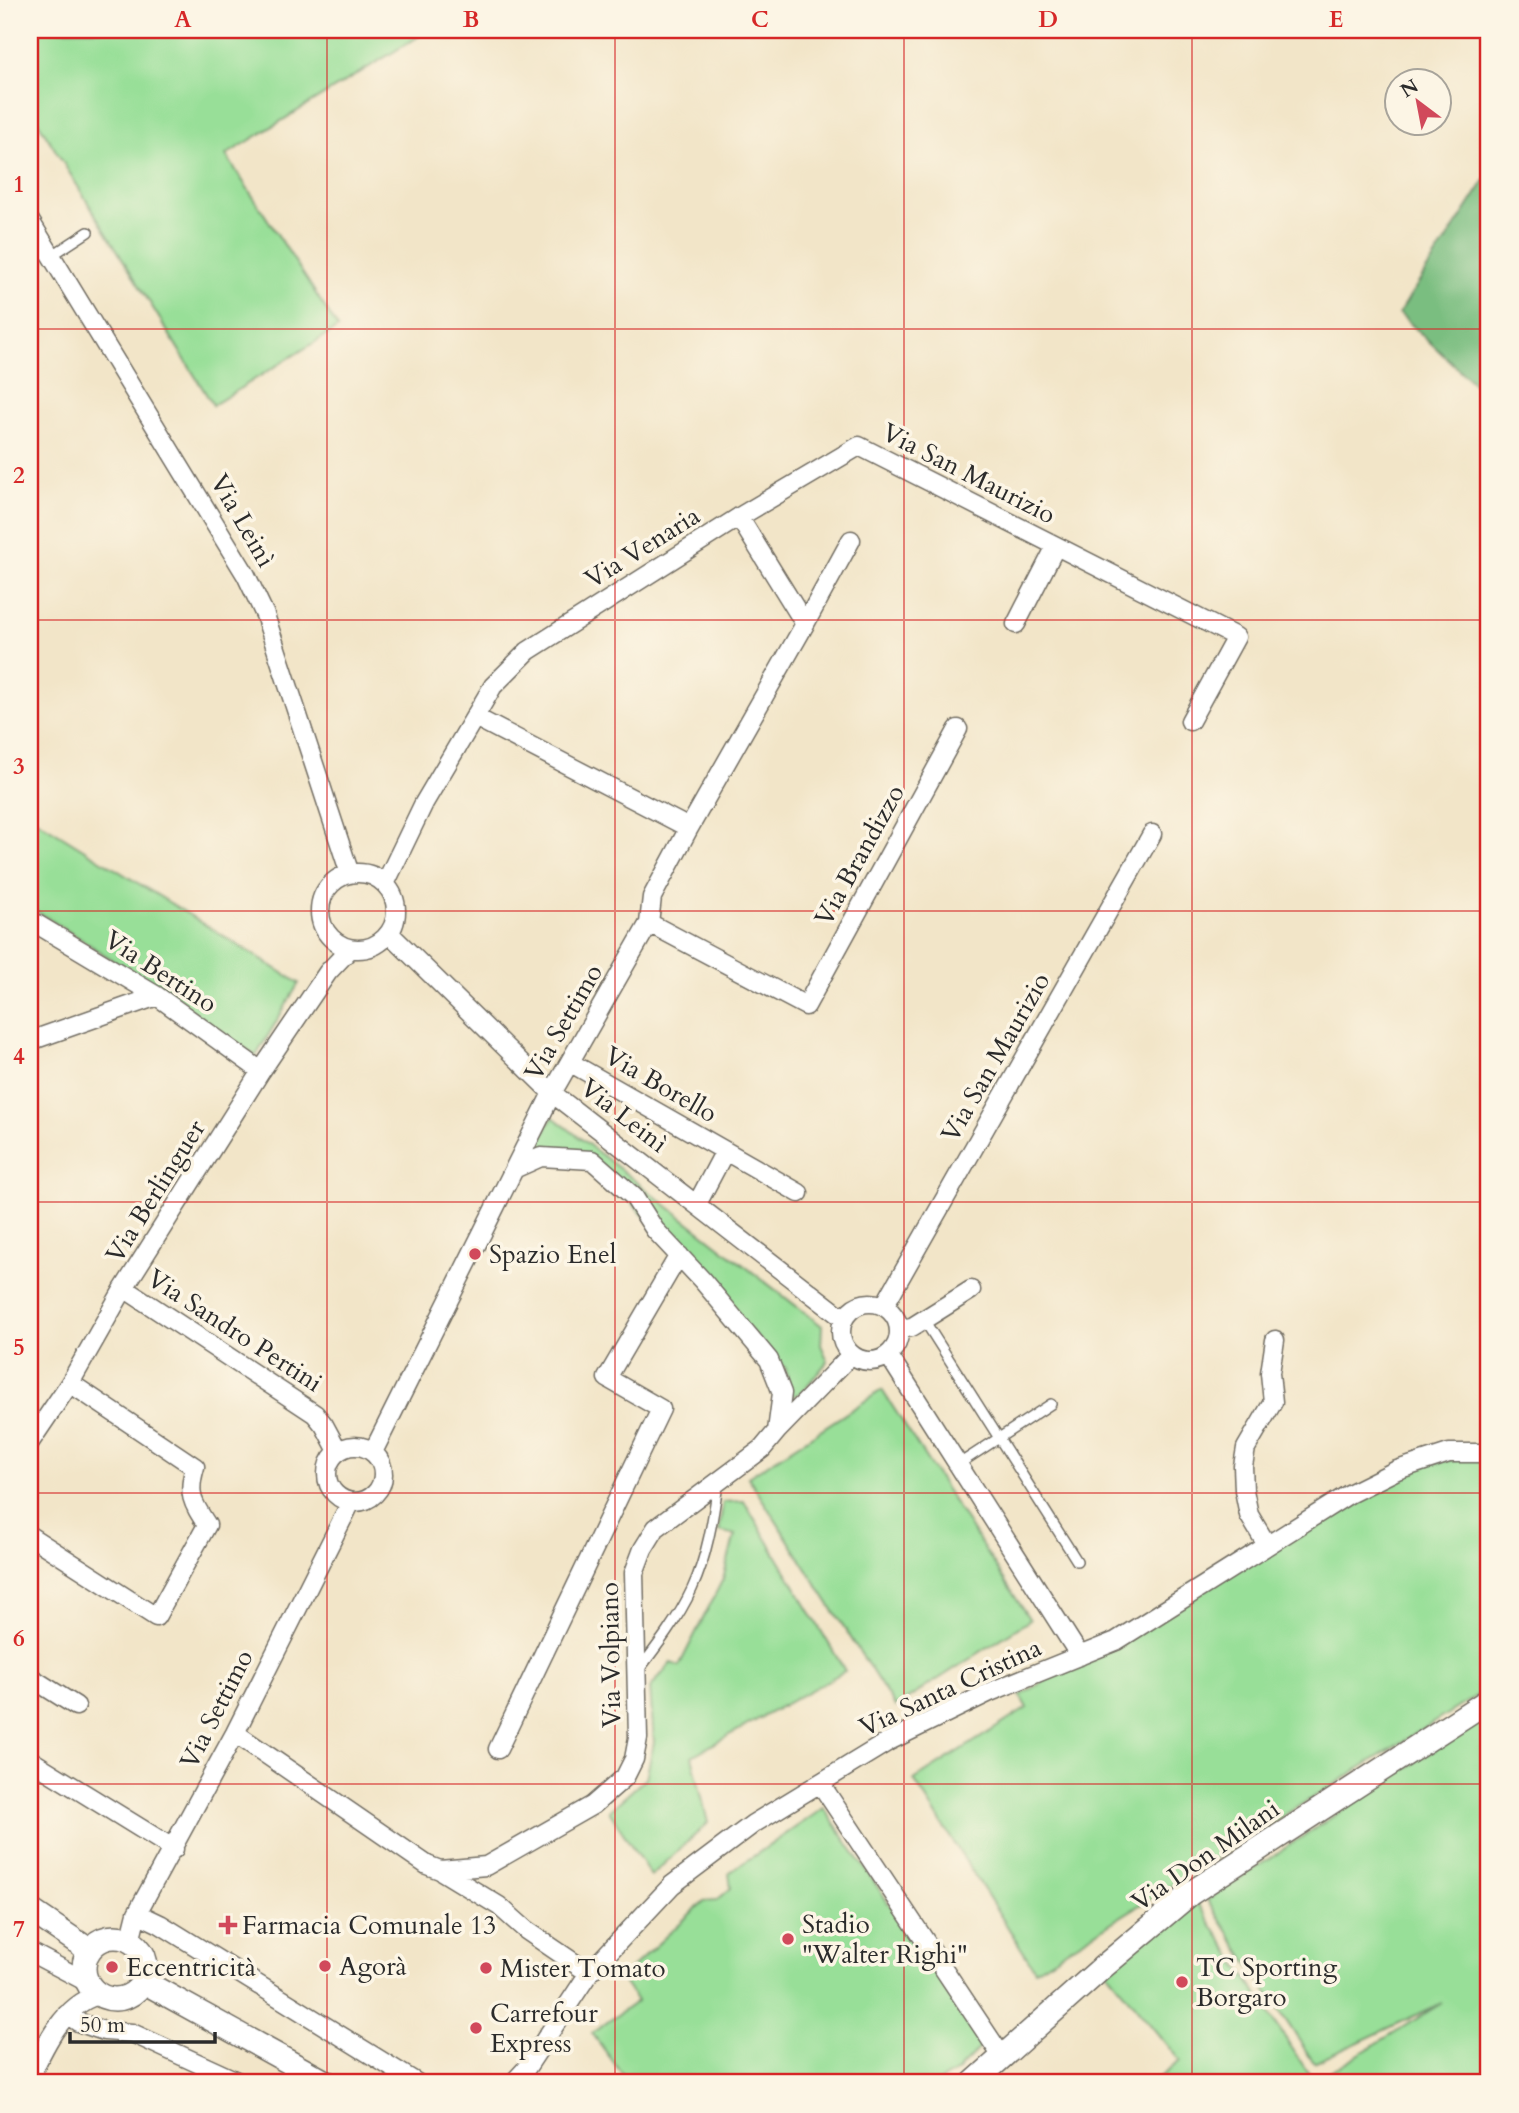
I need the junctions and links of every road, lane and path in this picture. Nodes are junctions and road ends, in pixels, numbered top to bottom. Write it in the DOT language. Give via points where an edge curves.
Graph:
graph roads {
  1 [pos="30,221"];
  2 [pos="88,232"];
  3 [pos="51,256"];
  4 [pos="859,446"];
  5 [pos="739,517"];
  6 [pos="851,540"];
  7 [pos="1056,546"];
  8 [pos="805,624"];
  9 [pos="1016,624"];
  10 [pos="475,717"];
  11 [pos="1190,721"];
  12 [pos="958,729"];
  13 [pos="689,828"];
  14 [pos="1152,834"];
  15 [pos="349,874"];
  16 [pos="385,884"];
  17 [pos="30,920"];
  18 [pos="649,923"];
  19 [pos="390,933"];
  20 [pos="333,941"];
  21 [pos="350,949"];
  22 [pos="328,972"];
  23 [pos="157,996"];
  24 [pos="30,1041"];
  25 [pos="570,1063"];
  26 [pos="261,1071"];
  27 [pos="552,1093"];
  28 [pos="725,1151"];
  29 [pos="514,1169"];
  30 [pos="799,1193"];
  31 [pos="697,1205"];
  32 [pos="679,1255"];
  33 [pos="124,1288"];
  34 [pos="971,1290"];
  35 [pos="884,1306"];
  36 [pos="844,1319"];
  37 [pos="924,1320"];
  38 [pos="900,1329"];
  39 [pos="1275,1340"];
  40 [pos="851,1355"];
  41 [pos="888,1356"];
  42 [pos="70,1383"];
  43 [pos="1051,1404"];
  44 [pos="777,1432"];
  45 [pos="1000,1438"];
  46 [pos="30,1442"];
  47 [pos="338,1451"];
  48 [pos="373,1452"];
  49 [pos="1489,1453"];
  50 [pos="959,1464"];
  51 [pos="719,1482"];
  52 [pos="351,1502"];
  53 [pos="30,1535"];
  54 [pos="1267,1545"];
  55 [pos="1077,1561"];
  56 [pos="1080,1656"];
  57 [pos="637,1672"];
  58 [pos="30,1677"];
  59 [pos="1489,1700"];
  60 [pos="76,1706"];
  61 [pos="234,1733"];
  62 [pos="498,1749"];
  63 [pos="30,1760"];
  64 [pos="820,1783"];
  65 [pos="173,1849"];
  66 [pos="440,1870"];
  67 [pos="30,1910"];
  68 [pos="137,1913"];
  69 [pos="130,1941"];
  70 [pos="89,1950"];
  71 [pos="30,1952"];
  72 [pos="589,1973"];
  73 [pos="144,1982"];
  74 [pos="92,1989"];
  75 [pos="67,2014"];
  76 [pos="1003,2058"];
  77 [pos="30,2077"];
  78 [pos="241,2083"];
  79 [pos="327,2083"];
  80 [pos="417,2083"];
  81 [pos="513,2083"];
  82 [pos="973,2083"];
  1 -- 3 [label="street, Via Leinì"];
  2 -- 3 [label="lane"];
  3 -- 15 [label="street, Via Leinì" via="246,575 265,615"];
  4 -- 5 [label="street, Via Venaria"];
  4 -- 7 [label="street, Via San Maurizio"];
  5 -- 8 [label="street"];
  5 -- 10 [label="street, Via Venaria" via="528,651 493,686"];
  6 -- 8 [label="street, Via Settimo"];
  7 -- 9 [label="street, Via San Maurizio"];
  7 -- 11 [label="street, Via San Maurizio" via="1236,637"];
  8 -- 13 [label="street, Via Settimo"];
  10 -- 13 [label="street"];
  10 -- 16 [label="street, Via Venaria" via="424,803"];
  12 -- 18 [label="street, Via Brandizzo" via="806,1006"];
  13 -- 18 [label="street, Via Settimo" via="652,897"];
  14 -- 35 [label="street, Via San Maurizio"];
  15 -- 16 [label="street" via="362,873"];
  15 -- 20 [label="street" via="329,886 319,908 320,920"];
  16 -- 19 [label="street" via="396,913"];
  17 -- 23 [label="street, Via Bertino"];
  18 -- 25 [label="street, Via Settimo"];
  19 -- 21 [label="street" via="373,947"];
  19 -- 27 [label="street, Via Leinì"];
  20 -- 21 [label="street"];
  20 -- 22 [label="street"];
  21 -- 22 [label="street, Via Berlinguer"];
  22 -- 26 [label="street, Via Berlinguer"];
  23 -- 24 [label="street"];
  23 -- 26 [label="street, Via Bertino"];
  25 -- 27 [label="street, Via Settimo"];
  25 -- 28 [label="street, Via Borello"];
  26 -- 33 [label="street, Via Berlinguer"];
  27 -- 29 [label="street, Via Settimo"];
  27 -- 31 [label="street, Via Leinì"];
  28 -- 30 [label="street, Via Borello"];
  28 -- 31 [label="street, Via Borello"];
  29 -- 32 [label="street" via="541,1157 592,1160 634,1197 655,1230"];
  29 -- 48 [label="street, Via Settimo"];
  31 -- 36 [label="street, Via Leinì"];
  32 -- 44 [label="street" via="769,1360 782,1393"];
  32 -- 62 [label="street" via="607,1378 661,1409"];
  33 -- 42 [label="street, Via Berlinguer"];
  33 -- 47 [label="street, Via Sandro Pertini" via="315,1414"];
  34 -- 37 [label="street"];
  35 -- 36 [label="street" via="857,1306"];
  35 -- 38 [label="street"];
  36 -- 40 [label="street" via="841,1338"];
  37 -- 38 [label="street"];
  37 -- 45 [label="lane"];
  38 -- 41 [label="street"];
  39 -- 54 [label="street" via="1270,1373 1273,1402 1246,1448 1243,1466 1249,1515"];
  40 -- 41 [label="street" via="870,1362"];
  40 -- 44 [label="street, Via Volpiano"];
  41 -- 50 [label="street"];
  42 -- 46 [label="street, Via Berlinguer"];
  42 -- 53 [label="street" via="195,1467 190,1483 192,1502 207,1525 156,1617"];
  43 -- 45 [label="lane"];
  44 -- 51 [label="street, Via Volpiano"];
  45 -- 50 [label="lane"];
  45 -- 55 [label="lane"];
  47 -- 48 [label="street" via="355,1446"];
  47 -- 52 [label="street" via="331,1458 327,1476 334,1493"];
  48 -- 52 [label="street" via="382,1467 381,1485 369,1499"];
  49 -- 54 [label="street, Via Santa Cristina" via="1449,1453 1397,1469"];
  50 -- 56 [label="street"];
  51 -- 57 [label="lane" via="693,1587 663,1639"];
  51 -- 57 [label="street, Via Volpiano" via="656,1528 643,1549 634,1573"];
  52 -- 61 [label="street, Via Settimo"];
  54 -- 56 [label="street, Via Santa Cristina" via="1115,1642"];
  56 -- 64 [label="street, Via Santa Cristina" via="990,1692 889,1741"];
  57 -- 66 [label="street, Via Volpiano" via="635,1759 620,1782 593,1805 486,1866"];
  58 -- 60 [label="street"];
  59 -- 76 [label="street, Via Don Milani" via="1191,1893"];
  61 -- 65 [label="street, Via Settimo"];
  61 -- 66 [label="street"];
  63 -- 65 [label="street"];
  64 -- 72 [label="street, Via Santa Cristina" via="752,1824 672,1885"];
  64 -- 76 [label="street"];
  65 -- 68 [label="street, Via Settimo"];
  66 -- 72 [label="street" via="499,1906"];
  67 -- 70 [label="street"];
  68 -- 69 [label="street, Via Settimo"];
  68 -- 80 [label="street"];
  69 -- 70 [label="street" via="112,1937"];
  69 -- 73 [label="street" via="146,1963"];
  70 -- 74 [label="street" via="84,1965"];
  71 -- 74 [label="street"];
  72 -- 81 [label="street, Via Santa Cristina"];
  73 -- 74 [label="street" via="129,1997 108,1999"];
  73 -- 79 [label="street"];
  74 -- 75 [label="street"];
  75 -- 77 [label="street"];
  75 -- 78 [label="street" via="104,2031 132,2034"];
  76 -- 82 [label="street, Via Don Milani"];
}
